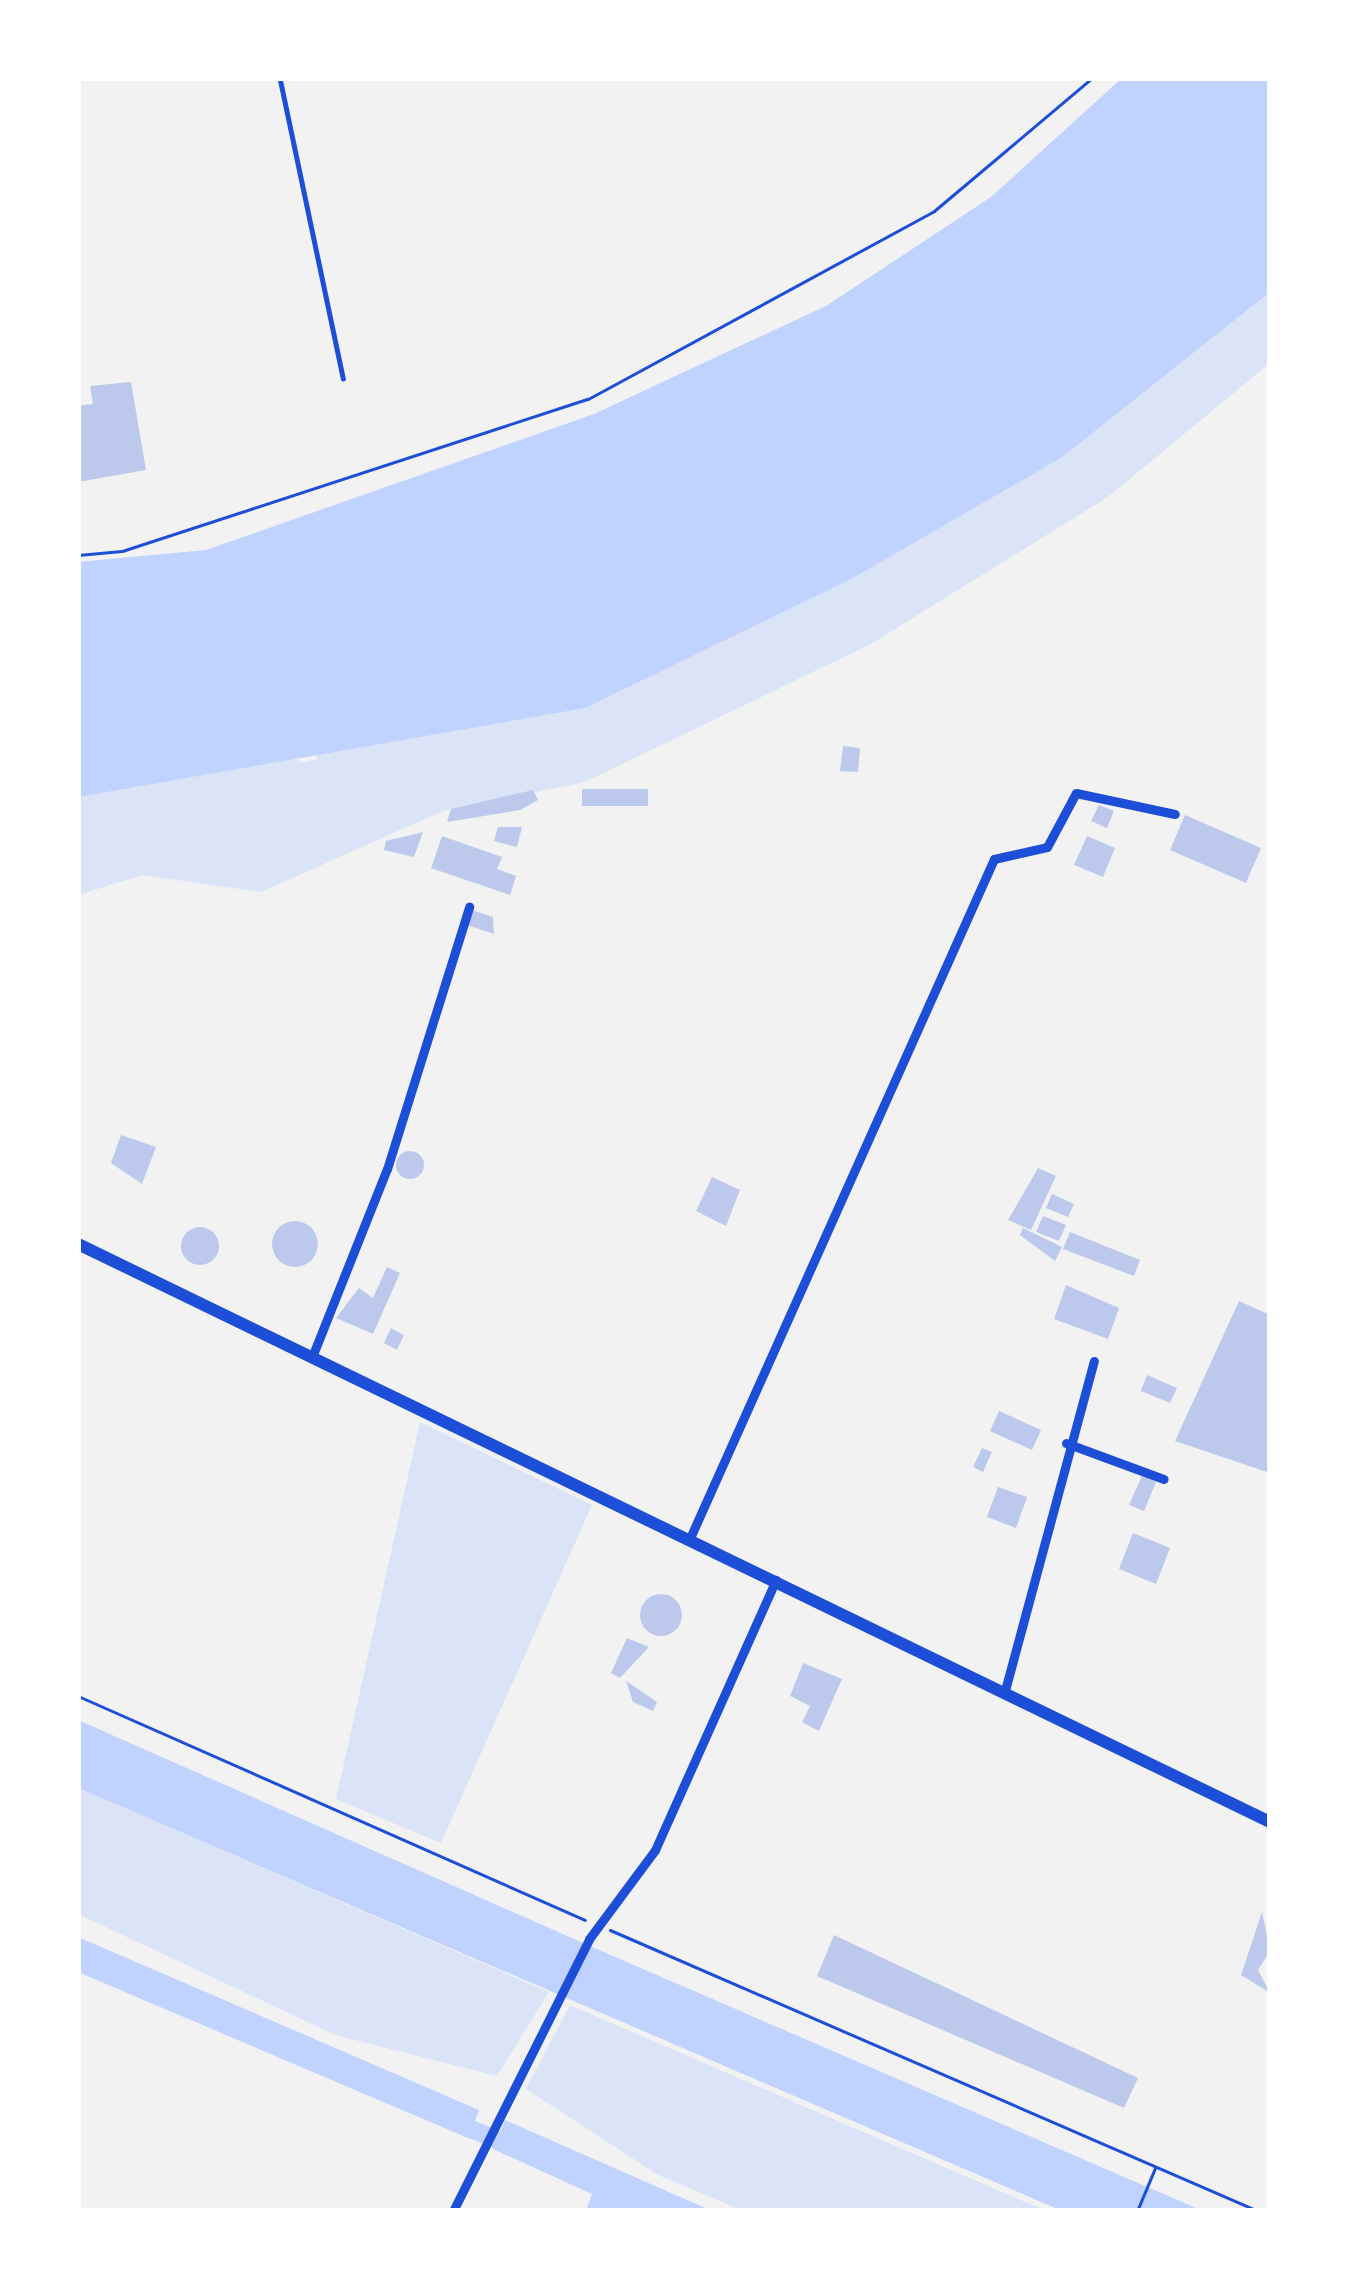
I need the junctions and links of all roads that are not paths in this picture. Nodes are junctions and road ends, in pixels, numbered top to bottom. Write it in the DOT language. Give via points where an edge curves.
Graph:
graph roads {
  1 [pos="280,78"];
  2 [pos="343,378"];
  3 [pos="1174,814"];
  4 [pos="469,907"];
  5 [pos="78,1244"];
  6 [pos="312,1357"];
  7 [pos="1094,1360"];
  8 [pos="1066,1443"];
  9 [pos="1164,1479"];
  10 [pos="690,1538"];
  11 [pos="776,1580"];
  12 [pos="1004,1694"];
  13 [pos="1270,1822"];
  14 [pos="453,2211"];
  1 -- 2 [label="lane"];
  3 -- 10 [label="street" via="1076,793 1047,848 994,859"];
  4 -- 6 [label="street" via="387,1168"];
  5 -- 6 [label="street"];
  6 -- 10 [label="street"];
  7 -- 8 [label="street"];
  8 -- 9 [label="street"];
  8 -- 12 [label="street"];
  10 -- 11 [label="street"];
  11 -- 12 [label="street"];
  11 -- 14 [label="street" via="655,1850 589,1939 562,2002 497,2104"];
  12 -- 13 [label="street"];
}
